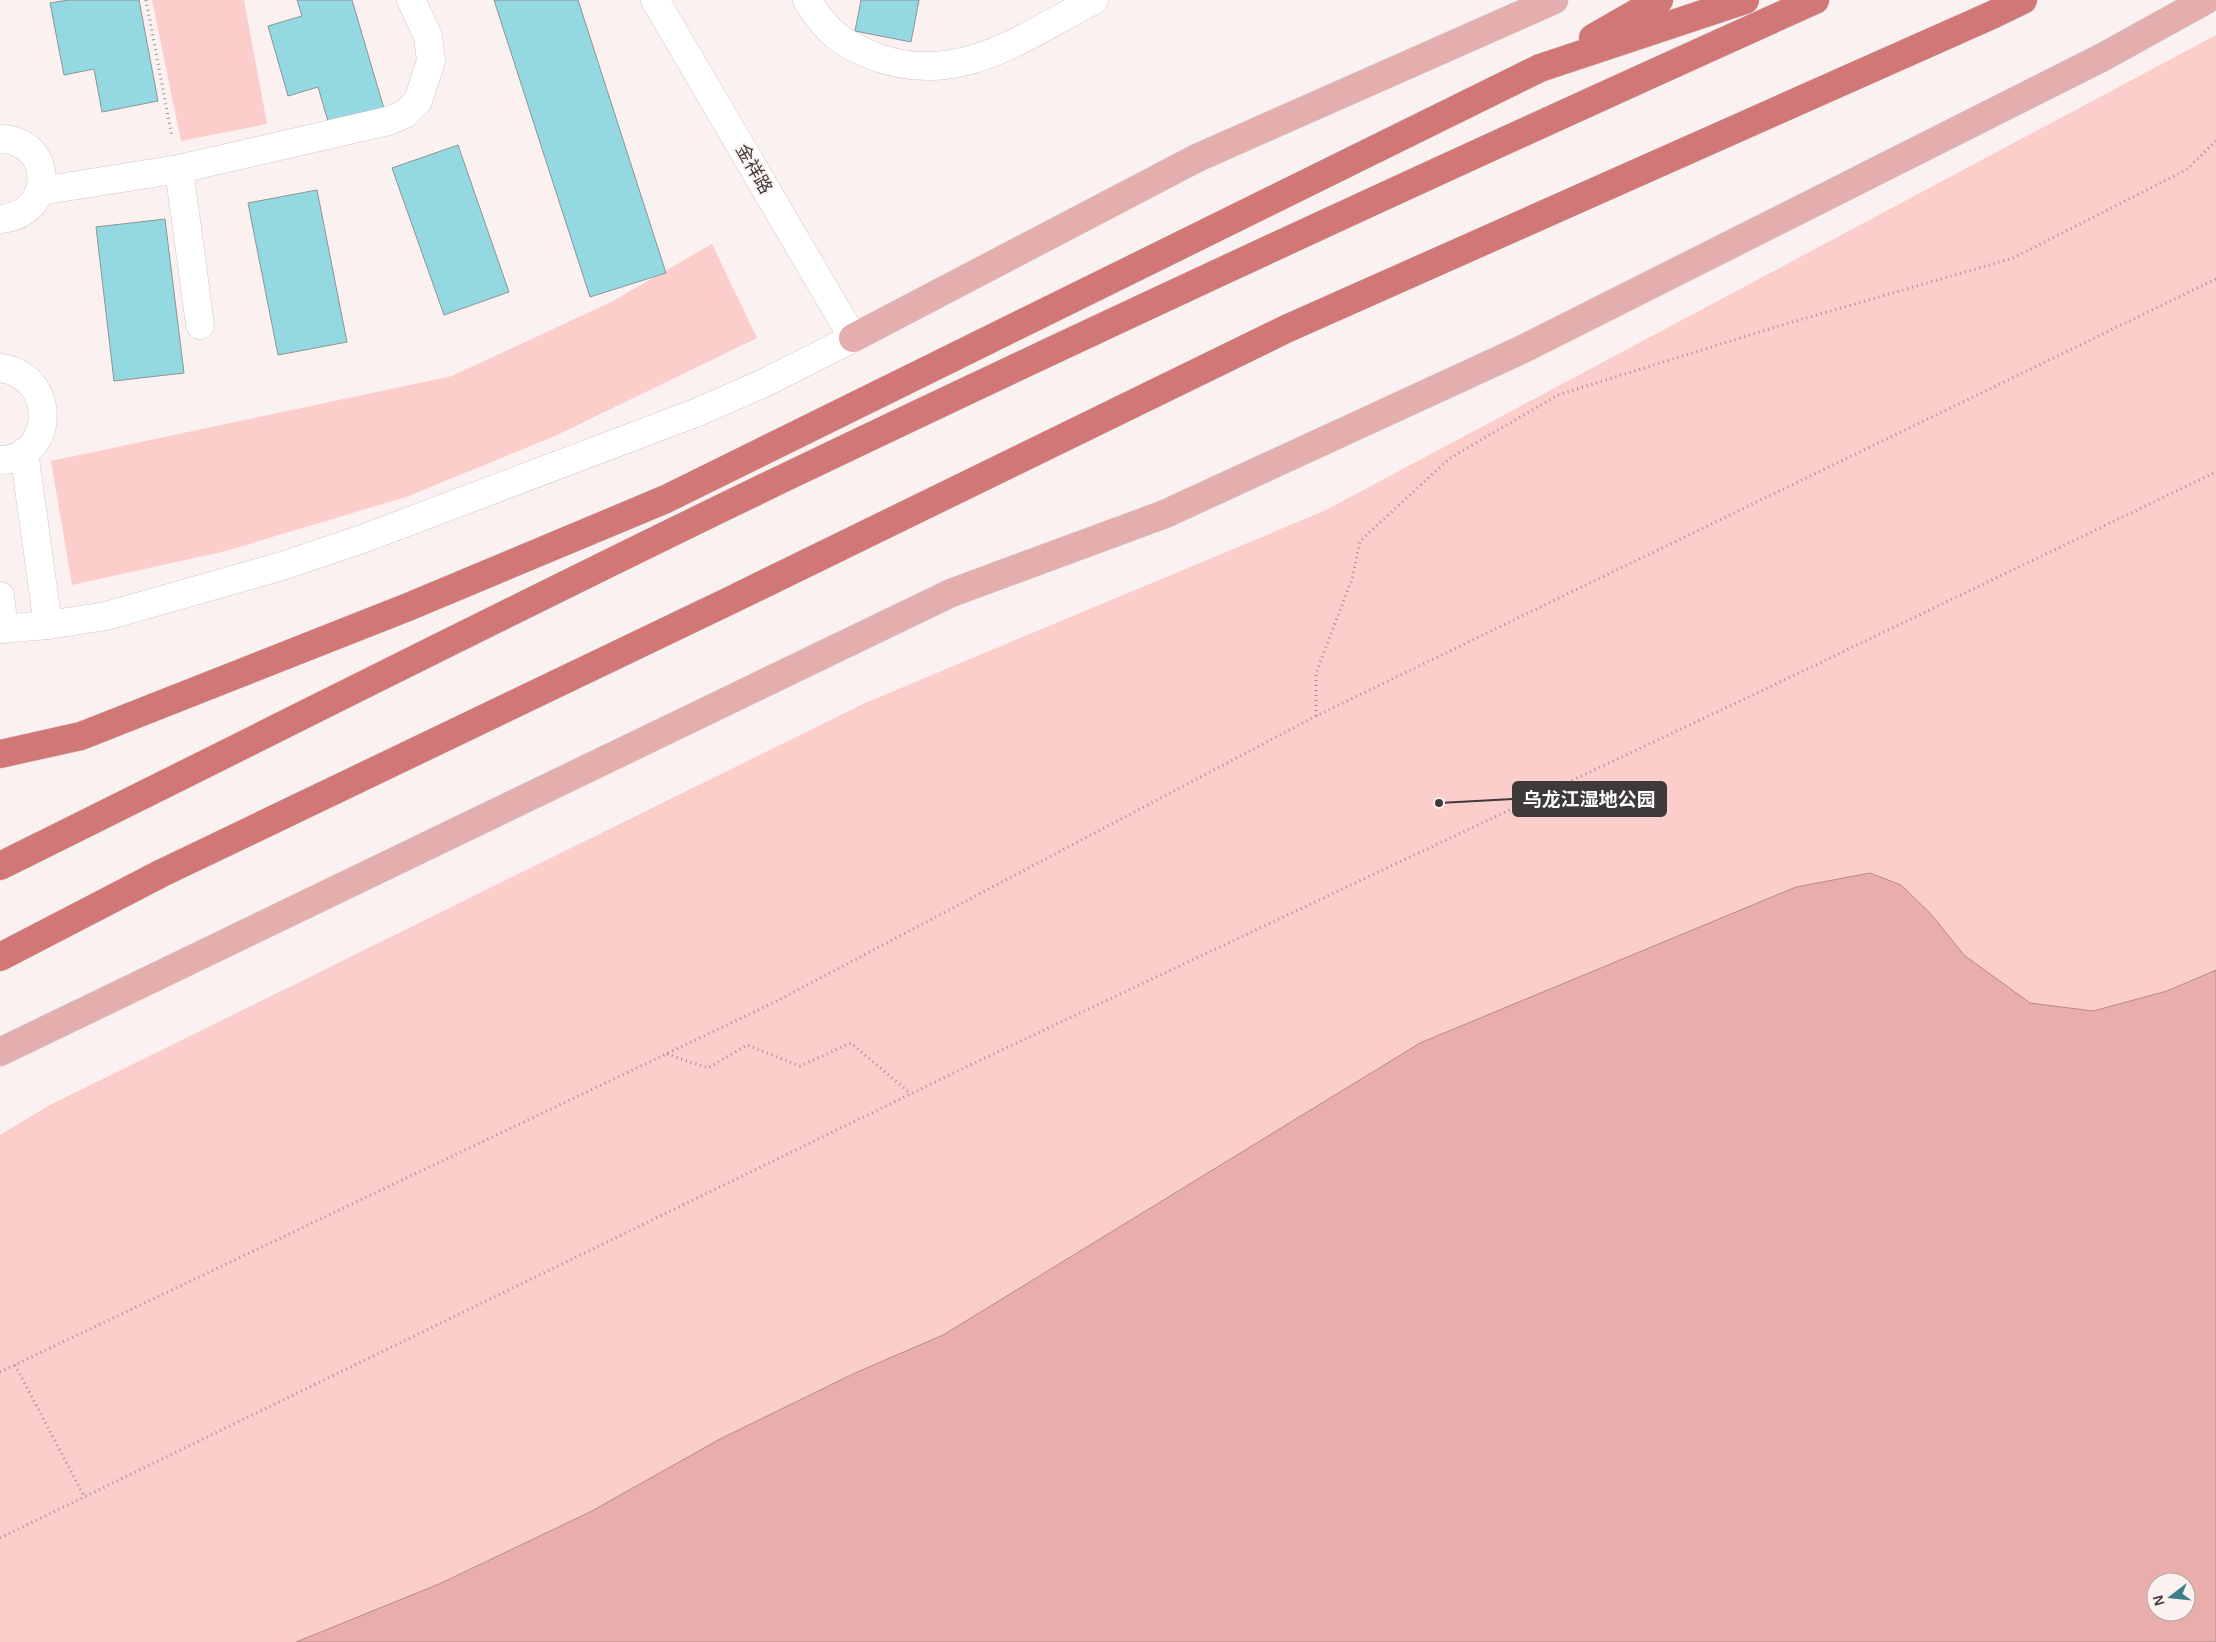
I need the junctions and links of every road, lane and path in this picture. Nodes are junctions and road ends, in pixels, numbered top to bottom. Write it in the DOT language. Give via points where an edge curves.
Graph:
graph roads {
  1 [pos="146,0"];
  2 [pos="411,0"];
  3 [pos="655,0"];
  4 [pos="807,0"];
  5 [pos="1094,0"];
  6 [pos="1554,0"];
  7 [pos="1659,0"];
  8 [pos="1745,0"];
  9 [pos="1815,0"];
  10 [pos="2023,0"];
  11 [pos="2206,0"];
  12 [pos="1540,68"];
  13 [pos="0,139"];
  14 [pos="2216,141"];
  15 [pos="178,169"];
  16 [pos="40,191"];
  17 [pos="0,219"];
  18 [pos="2216,279"];
  19 [pos="200,325"];
  20 [pos="853,338"];
  21 [pos="0,368"];
  22 [pos="12,456"];
  23 [pos="2216,472"];
  24 [pos="0,596"];
  25 [pos="48,625"];
  26 [pos="2,629"];
  27 [pos="1316,716"];
  28 [pos="0,754"];
  29 [pos="0,866"];
  30 [pos="0,957"];
  31 [pos="0,1052"];
  32 [pos="666,1054"];
  33 [pos="911,1094"];
  34 [pos="15,1365"];
  35 [pos="0,1372"];
  36 [pos="85,1498"];
  37 [pos="0,1538"];
  1 -- 15 [label="path"];
  2 -- 15 [label="street" via="428,36 431,61 418,101 405,114 388,121"];
  3 -- 20 [label="street, 金祥路"];
  4 -- 5 [label="street" via="818,18 851,47 912,66 942,67 995,52"];
  6 -- 20 [label="main road" via="1197,158"];
  7 -- 12 [label="highway"];
  8 -- 12 [label="highway"];
  9 -- 29 [label="highway" via="1068,342 790,475"];
  10 -- 30 [label="highway" via="1286,329 162,873"];
  11 -- 31 [label="main road" via="2104,57 1521,350 1165,514 951,593"];
  12 -- 28 [label="highway" via="666,499 408,608 81,736"];
  13 -- 16 [label="street" via="21,144 32,153 40,164"];
  14 -- 27 [label="path" via="2186,170 2013,258 1558,395 1450,458 1360,542 1352,579 1316,673"];
  15 -- 16 [label="street"];
  15 -- 19 [label="street"];
  16 -- 17 [label="street" via="34,204 24,213"];
  18 -- 27 [label="path"];
  20 -- 25 [label="street" via="698,412 365,538 106,616"];
  21 -- 22 [label="street" via="24,376 42,401 44,417 40,433 31,447"];
  22 -- 25 [label="street"];
  23 -- 33 [label="path"];
  24 -- 26 [label="street"];
  25 -- 26 [label="street"];
  27 -- 32 [label="path" via="773,1003"];
  32 -- 33 [label="path" via="708,1068 747,1045 800,1066 852,1043"];
  32 -- 34 [label="path"];
  33 -- 36 [label="path"];
  34 -- 35 [label="path"];
  34 -- 36 [label="path"];
  36 -- 37 [label="path"];
}
